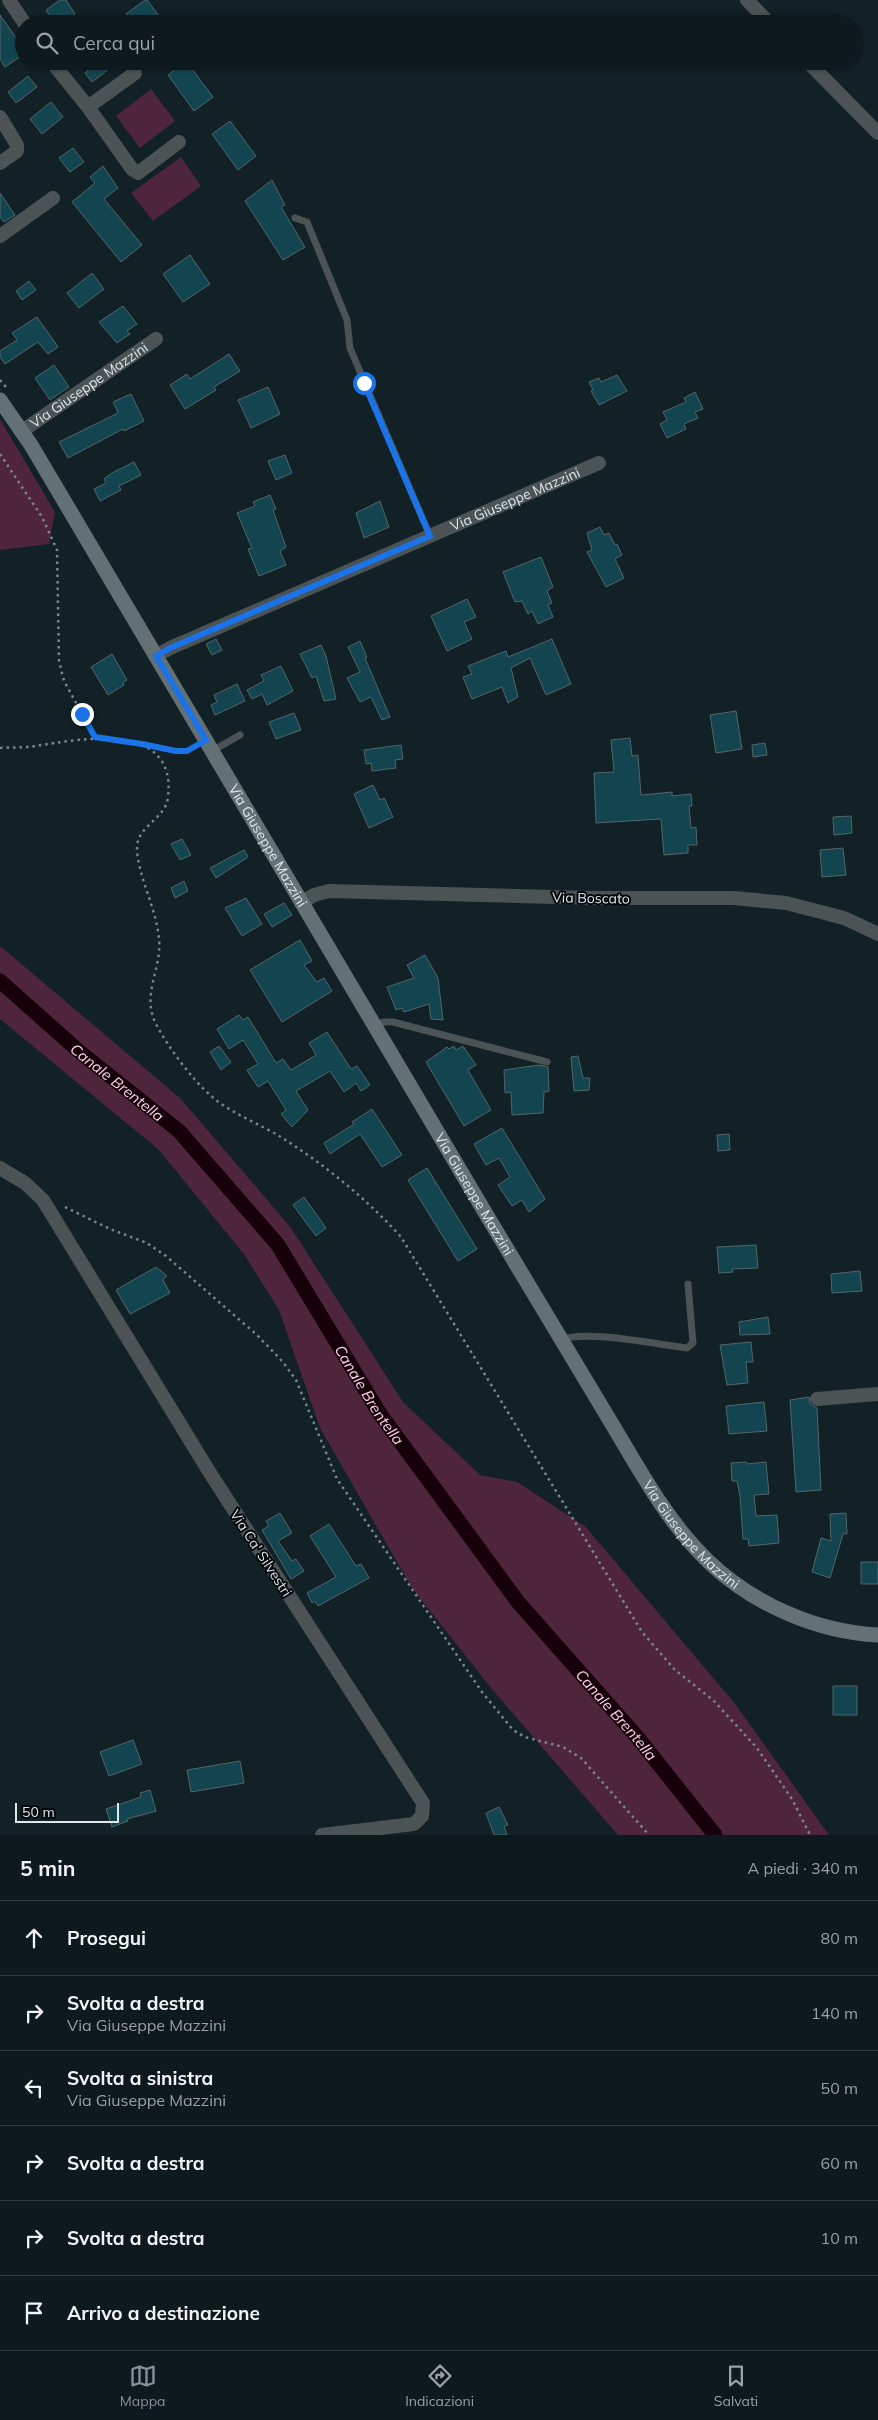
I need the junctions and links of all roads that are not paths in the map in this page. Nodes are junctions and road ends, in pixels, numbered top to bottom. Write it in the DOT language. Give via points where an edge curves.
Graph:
graph roads {
  1 [pos="9,0"];
  2 [pos="747,0"];
  3 [pos="19,15"];
  4 [pos="761,15"];
  5 [pos="58,70"];
  6 [pos="816,70"];
  7 [pos="135,73"];
  8 [pos="88,107"];
  9 [pos="0,116"];
  10 [pos="878,133"];
  11 [pos="180,142"];
  12 [pos="0,163"];
  13 [pos="53,198"];
  14 [pos="295,218"];
  15 [pos="0,236"];
  16 [pos="156,339"];
  17 [pos="0,400"];
  18 [pos="22,431"];
  19 [pos="599,462"];
  20 [pos="430,536"];
  21 [pos="156,656"];
  22 [pos="240,734"];
  23 [pos="209,746"];
  24 [pos="301,903"];
  25 [pos="878,934"];
  26 [pos="375,1027"];
  27 [pos="547,1062"];
  28 [pos="0,1168"];
  29 [pos="688,1284"];
  30 [pos="562,1340"];
  31 [pos="878,1394"];
  32 [pos="817,1399"];
  33 [pos="878,1635"];
  34 [pos="408,1830"];
  35 [pos="322,1835"];
  36 [pos="326,1835"];
  1 -- 3 [label="street"];
  2 -- 4 [label="street"];
  5 -- 8 [label="street"];
  6 -- 10 [label="street"];
  7 -- 8 [label="street"];
  8 -- 11 [label="street" via="138,173"];
  9 -- 12 [label="street" via="17,145 17,151"];
  13 -- 15 [label="street"];
  14 -- 20 [label="lane" via="307,222 347,320 350,348"];
  16 -- 18 [label="street, Via Giuseppe Mazzini"];
  17 -- 18 [label="main road, Via Giuseppe Mazzini"];
  18 -- 21 [label="main road, Via Giuseppe Mazzini"];
  19 -- 20 [label="street, Via Giuseppe Mazzini"];
  20 -- 21 [label="street, Via Giuseppe Mazzini"];
  21 -- 23 [label="main road, Via Giuseppe Mazzini"];
  22 -- 23 [label="lane"];
  23 -- 24 [label="main road, Via Giuseppe Mazzini"];
  24 -- 25 [label="street, Via Boscato" via="329,891 734,898 786,903 844,918"];
  24 -- 26 [label="main road, Via Giuseppe Mazzini"];
  26 -- 27 [label="lane" via="383,1022 393,1022"];
  26 -- 30 [label="main road, Via Giuseppe Mazzini"];
  28 -- 34 [label="street, Via Ca' Silvestri" via="25,1183 43,1200 210,1473 423,1802 422,1816"];
  29 -- 30 [label="lane" via="693,1344 687,1348 590,1336 570,1336"];
  30 -- 33 [label="main road, Via Giuseppe Mazzini" via="656,1496 688,1540 709,1562 730,1581 773,1606 809,1621"];
  31 -- 32 [label="street"];
  34 -- 36 [label="street, Via Ca' Silvestri"];
  35 -- 36 [label="street, Via Ca' Silvestri"];
}
